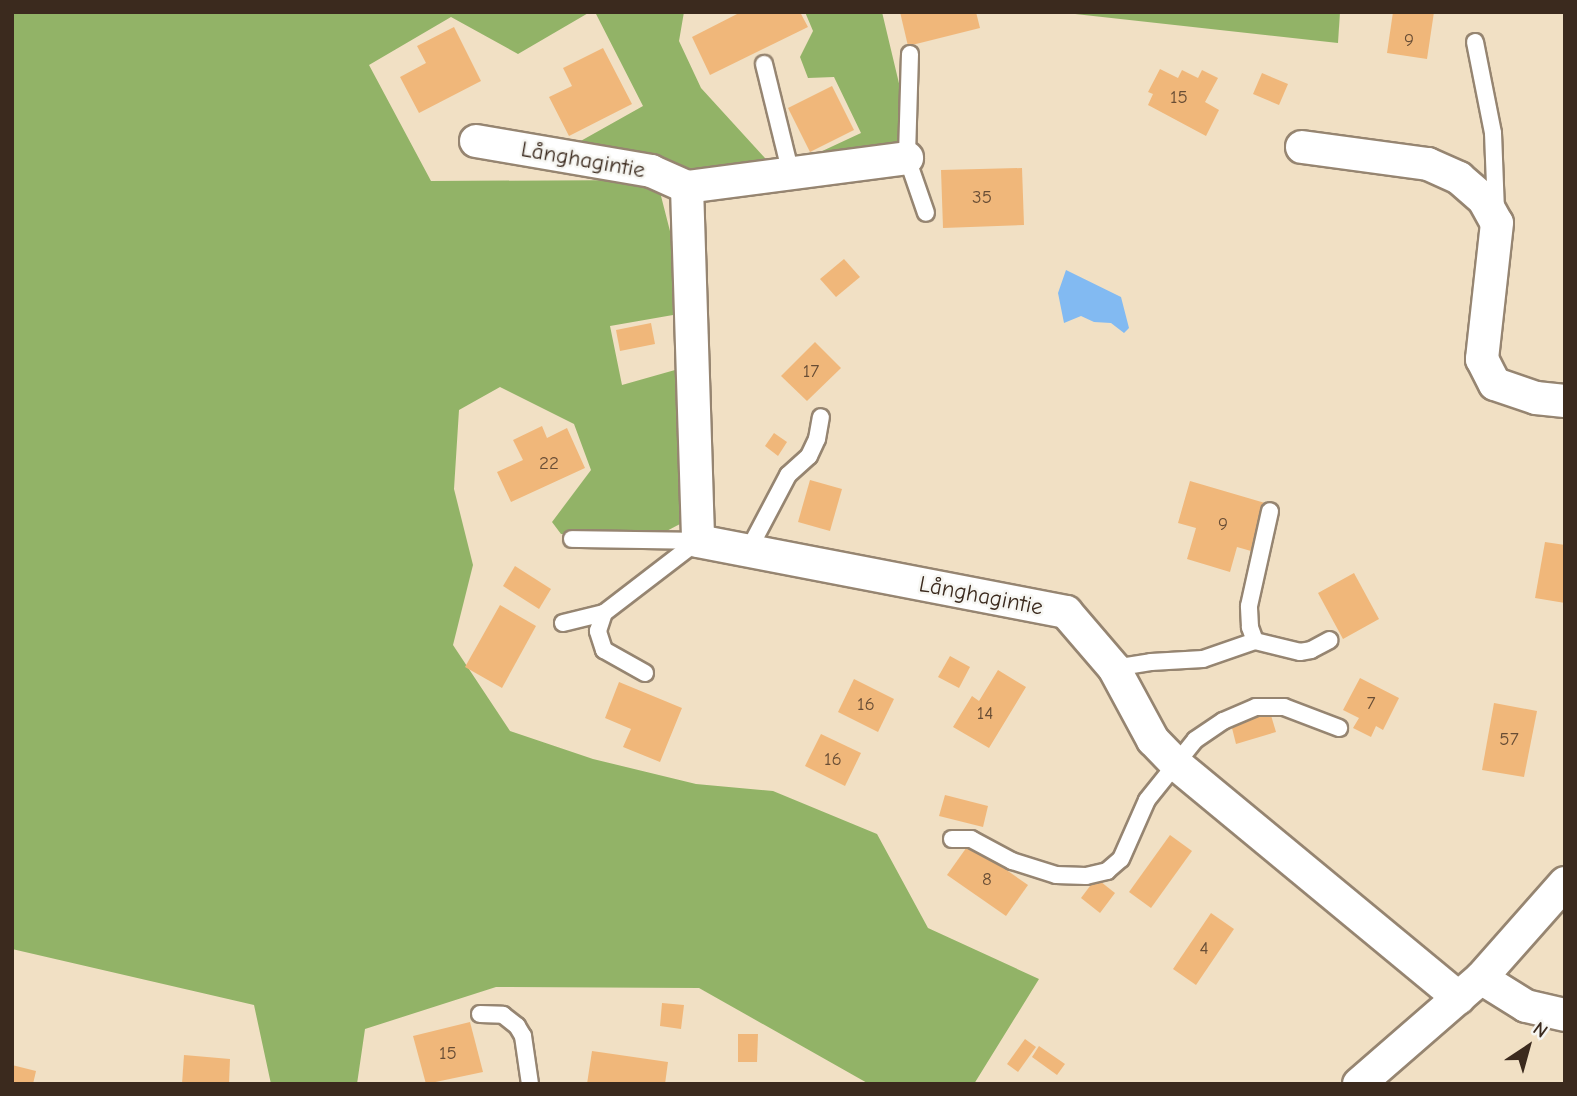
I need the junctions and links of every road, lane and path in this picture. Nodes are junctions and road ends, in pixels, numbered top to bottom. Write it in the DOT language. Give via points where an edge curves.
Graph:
graph roads {
  1 [pos="1475,42"];
  2 [pos="910,54"];
  3 [pos="764,64"];
  4 [pos="476,141"];
  5 [pos="1302,147"];
  6 [pos="907,158"];
  7 [pos="791,174"];
  8 [pos="687,187"];
  9 [pos="926,213"];
  10 [pos="1497,223"];
  11 [pos="1565,401"];
  12 [pos="821,417"];
  13 [pos="1270,511"];
  14 [pos="572,539"];
  15 [pos="698,541"];
  16 [pos="748,551"];
  17 [pos="604,613"];
  18 [pos="563,622"];
  19 [pos="1330,640"];
  20 [pos="1255,641"];
  21 [pos="1114,668"];
  22 [pos="645,673"];
  23 [pos="1339,728"];
  24 [pos="1176,764"];
  25 [pos="952,839"];
  26 [pos="1565,883"];
  27 [pos="1470,988"];
  28 [pos="480,1014"];
  29 [pos="1565,1015"];
  30 [pos="530,1084"];
  31 [pos="1359,1084"];
  1 -- 10 [label="lane" via="1493,133"];
  2 -- 6 [label="lane"];
  3 -- 7 [label="lane"];
  4 -- 8 [label="street, Långhagintie" via="651,171"];
  5 -- 10 [label="street" via="1428,164 1459,178 1484,200"];
  6 -- 7 [label="street"];
  6 -- 9 [label="lane"];
  7 -- 8 [label="street"];
  8 -- 15 [label="street"];
  10 -- 11 [label="street" via="1482,359 1494,384 1536,398"];
  12 -- 16 [label="lane" via="809,456 788,475"];
  13 -- 20 [label="lane" via="1249,606"];
  14 -- 15 [label="lane"];
  15 -- 16 [label="street, Långhagintie"];
  15 -- 17 [label="lane"];
  16 -- 21 [label="street, Långhagintie" via="1066,612"];
  17 -- 18 [label="lane"];
  17 -- 22 [label="lane" via="598,631 604,650"];
  19 -- 20 [label="lane" via="1300,652"];
  20 -- 21 [label="lane" via="1203,659"];
  21 -- 24 [label="street, Långhagintie" via="1153,740"];
  23 -- 24 [label="lane" via="1284,707 1256,707 1195,740"];
  24 -- 25 [label="lane" via="1147,800 1121,859 1107,871 1056,875 1012,861 971,839"];
  24 -- 27 [label="street, Långhagintie"];
  26 -- 27 [label="street"];
  27 -- 29 [label="street, Långhagintie"];
  27 -- 31 [label="street"];
  28 -- 30 [label="lane" via="503,1015 517,1026 523,1036"];
}
